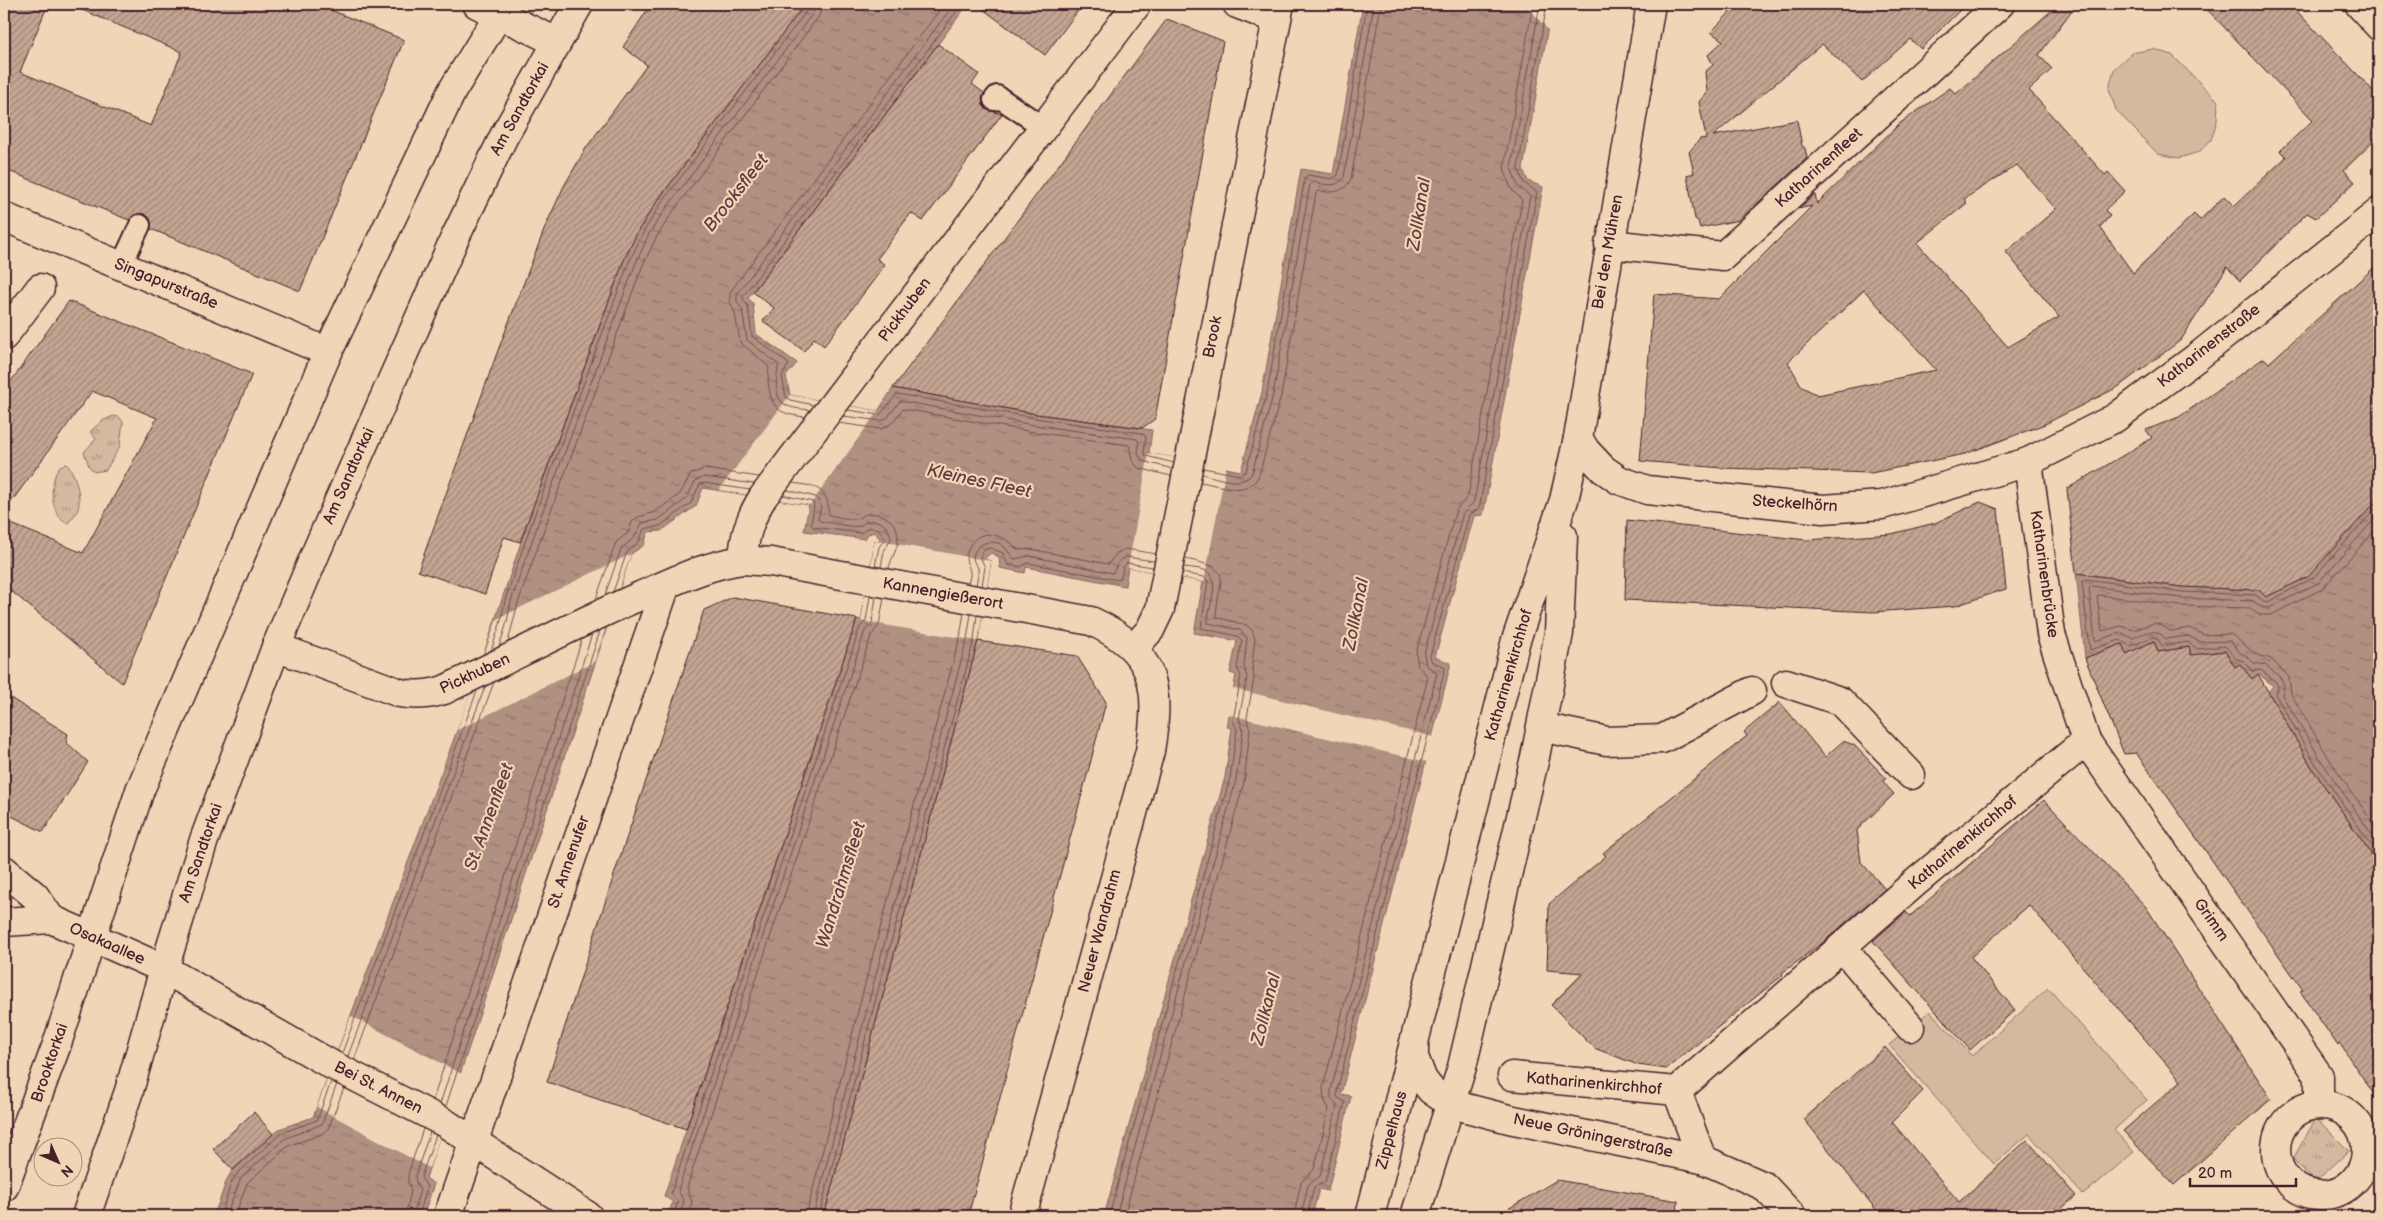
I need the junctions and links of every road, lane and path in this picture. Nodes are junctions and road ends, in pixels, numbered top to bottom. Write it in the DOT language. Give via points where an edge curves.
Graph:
graph roads {
  1 [pos="579,4"];
  2 [pos="1137,4"];
  3 [pos="1237,4"];
  4 [pos="1651,4"];
  5 [pos="2000,4"];
  6 [pos="2359,4"];
  7 [pos="494,8"];
  8 [pos="1278,12"];
  9 [pos="2379,26"];
  10 [pos="557,42"];
  11 [pos="994,100"];
  12 [pos="1042,127"];
  13 [pos="2379,212"];
  14 [pos="4,217"];
  15 [pos="140,225"];
  16 [pos="1609,244"];
  17 [pos="121,266"];
  18 [pos="40,288"];
  19 [pos="4,336"];
  20 [pos="328,352"];
  21 [pos="1578,438"];
  22 [pos="2028,462"];
  23 [pos="1564,500"];
  24 [pos="743,560"];
  25 [pos="666,584"];
  26 [pos="276,647"];
  27 [pos="1134,648"];
  28 [pos="1786,683"];
  29 [pos="1752,691"];
  30 [pos="1541,727"];
  31 [pos="2086,740"];
  32 [pos="1911,775"];
  33 [pos="4,870"];
  34 [pos="51,919"];
  35 [pos="4,922"];
  36 [pos="92,936"];
  37 [pos="1842,947"];
  38 [pos="164,969"];
  39 [pos="1910,1028"];
  40 [pos="1414,1044"];
  41 [pos="1512,1076"];
  42 [pos="1677,1091"];
  43 [pos="1451,1104"];
  44 [pos="2320,1105"];
  45 [pos="472,1140"];
  46 [pos="1702,1159"];
  47 [pos="4,1187"];
  48 [pos="86,1216"];
  49 [pos="448,1216"];
  50 [pos="588,1216"];
  51 [pos="1022,1216"];
  52 [pos="1370,1216"];
  53 [pos="1415,1216"];
  54 [pos="1792,1216"];
  1 -- 10 [label="street, Am Sandtorkai"];
  2 -- 12 [label="street, Pickhuben"];
  3 -- 8 [label="street, Brook"];
  4 -- 16 [label="street, Bei den Mühren"];
  5 -- 16 [label="street, Katharinenfleet" via="1723,256"];
  6 -- 9 [label="street"];
  7 -- 10 [label="street"];
  7 -- 20 [label="street"];
  8 -- 27 [label="street, Brook" via="1167,575 1156,620"];
  10 -- 26 [label="street, Am Sandtorkai" via="504,136 453,242"];
  11 -- 12 [label="lane" via="998,96"];
  12 -- 24 [label="street, Pickhuben" via="763,497 747,528"];
  13 -- 22 [label="street, Katharinenstraße" via="2196,358 2115,418"];
  14 -- 17 [label="street, Singapurstraße"];
  15 -- 17 [label="lane"];
  16 -- 21 [label="street, Bei den Mühren"];
  17 -- 20 [label="street, Singapurstraße"];
  18 -- 19 [label="street"];
  20 -- 36 [label="street" via="140,790"];
  21 -- 22 [label="street, Steckelhörn" via="1603,468 1619,480 1647,490 1823,509 1882,505"];
  21 -- 23 [label="street, Bei den Mühren"];
  22 -- 31 [label="street, Katharinenbrücke" via="2051,634"];
  23 -- 30 [label="street, Katharinenkirchhof" via="1559,633"];
  23 -- 40 [label="street, Katharinenkirchhof" via="1516,640"];
  24 -- 25 [label="street" via="722,563"];
  24 -- 27 [label="street, Kannengießerort" via="771,562 1091,621 1115,632"];
  25 -- 26 [label="street, Pickhuben" via="437,692 410,695"];
  25 -- 45 [label="street, St. Annenufer"];
  26 -- 38 [label="street, Am Sandtorkai" via="204,840"];
  27 -- 51 [label="street, Neuer Wandrahm" via="1153,682 1155,721 1150,751"];
  28 -- 32 [label="street" via="1840,701"];
  29 -- 30 [label="street" via="1662,739 1608,741"];
  30 -- 43 [label="street, Katharinenkirchhof"];
  31 -- 37 [label="street, Katharinenkirchhof"];
  31 -- 44 [label="street, Grimm" via="2318,1076"];
  33 -- 34 [label="street, Osakaallee" via="35,896"];
  34 -- 35 [label="street, Osakaallee"];
  34 -- 36 [label="street, Osakaallee"];
  36 -- 38 [label="street, Osakaallee"];
  36 -- 47 [label="street, Brooktorkai" via="57,1044"];
  37 -- 39 [label="street"];
  37 -- 42 [label="street, Katharinenkirchhof"];
  38 -- 45 [label="street, Bei St. Annen"];
  38 -- 48 [label="street" via="129,1091"];
  40 -- 43 [label="street, Neue Gröningerstraße" via="1414,1056 1424,1080 1431,1090"];
  40 -- 52 [label="street, Zippelhaus"];
  41 -- 42 [label="street, Katharinenkirchhof"];
  42 -- 46 [label="street, Katharinenkirchhof"];
  43 -- 46 [label="street, Neue Gröningerstraße"];
  43 -- 53 [label="street"];
  45 -- 49 [label="street, St. Annenufer"];
  45 -- 50 [label="street, Bei St. Annen"];
  46 -- 54 [label="street, Neue Gröningerstraße" via="1764,1186"];
}
